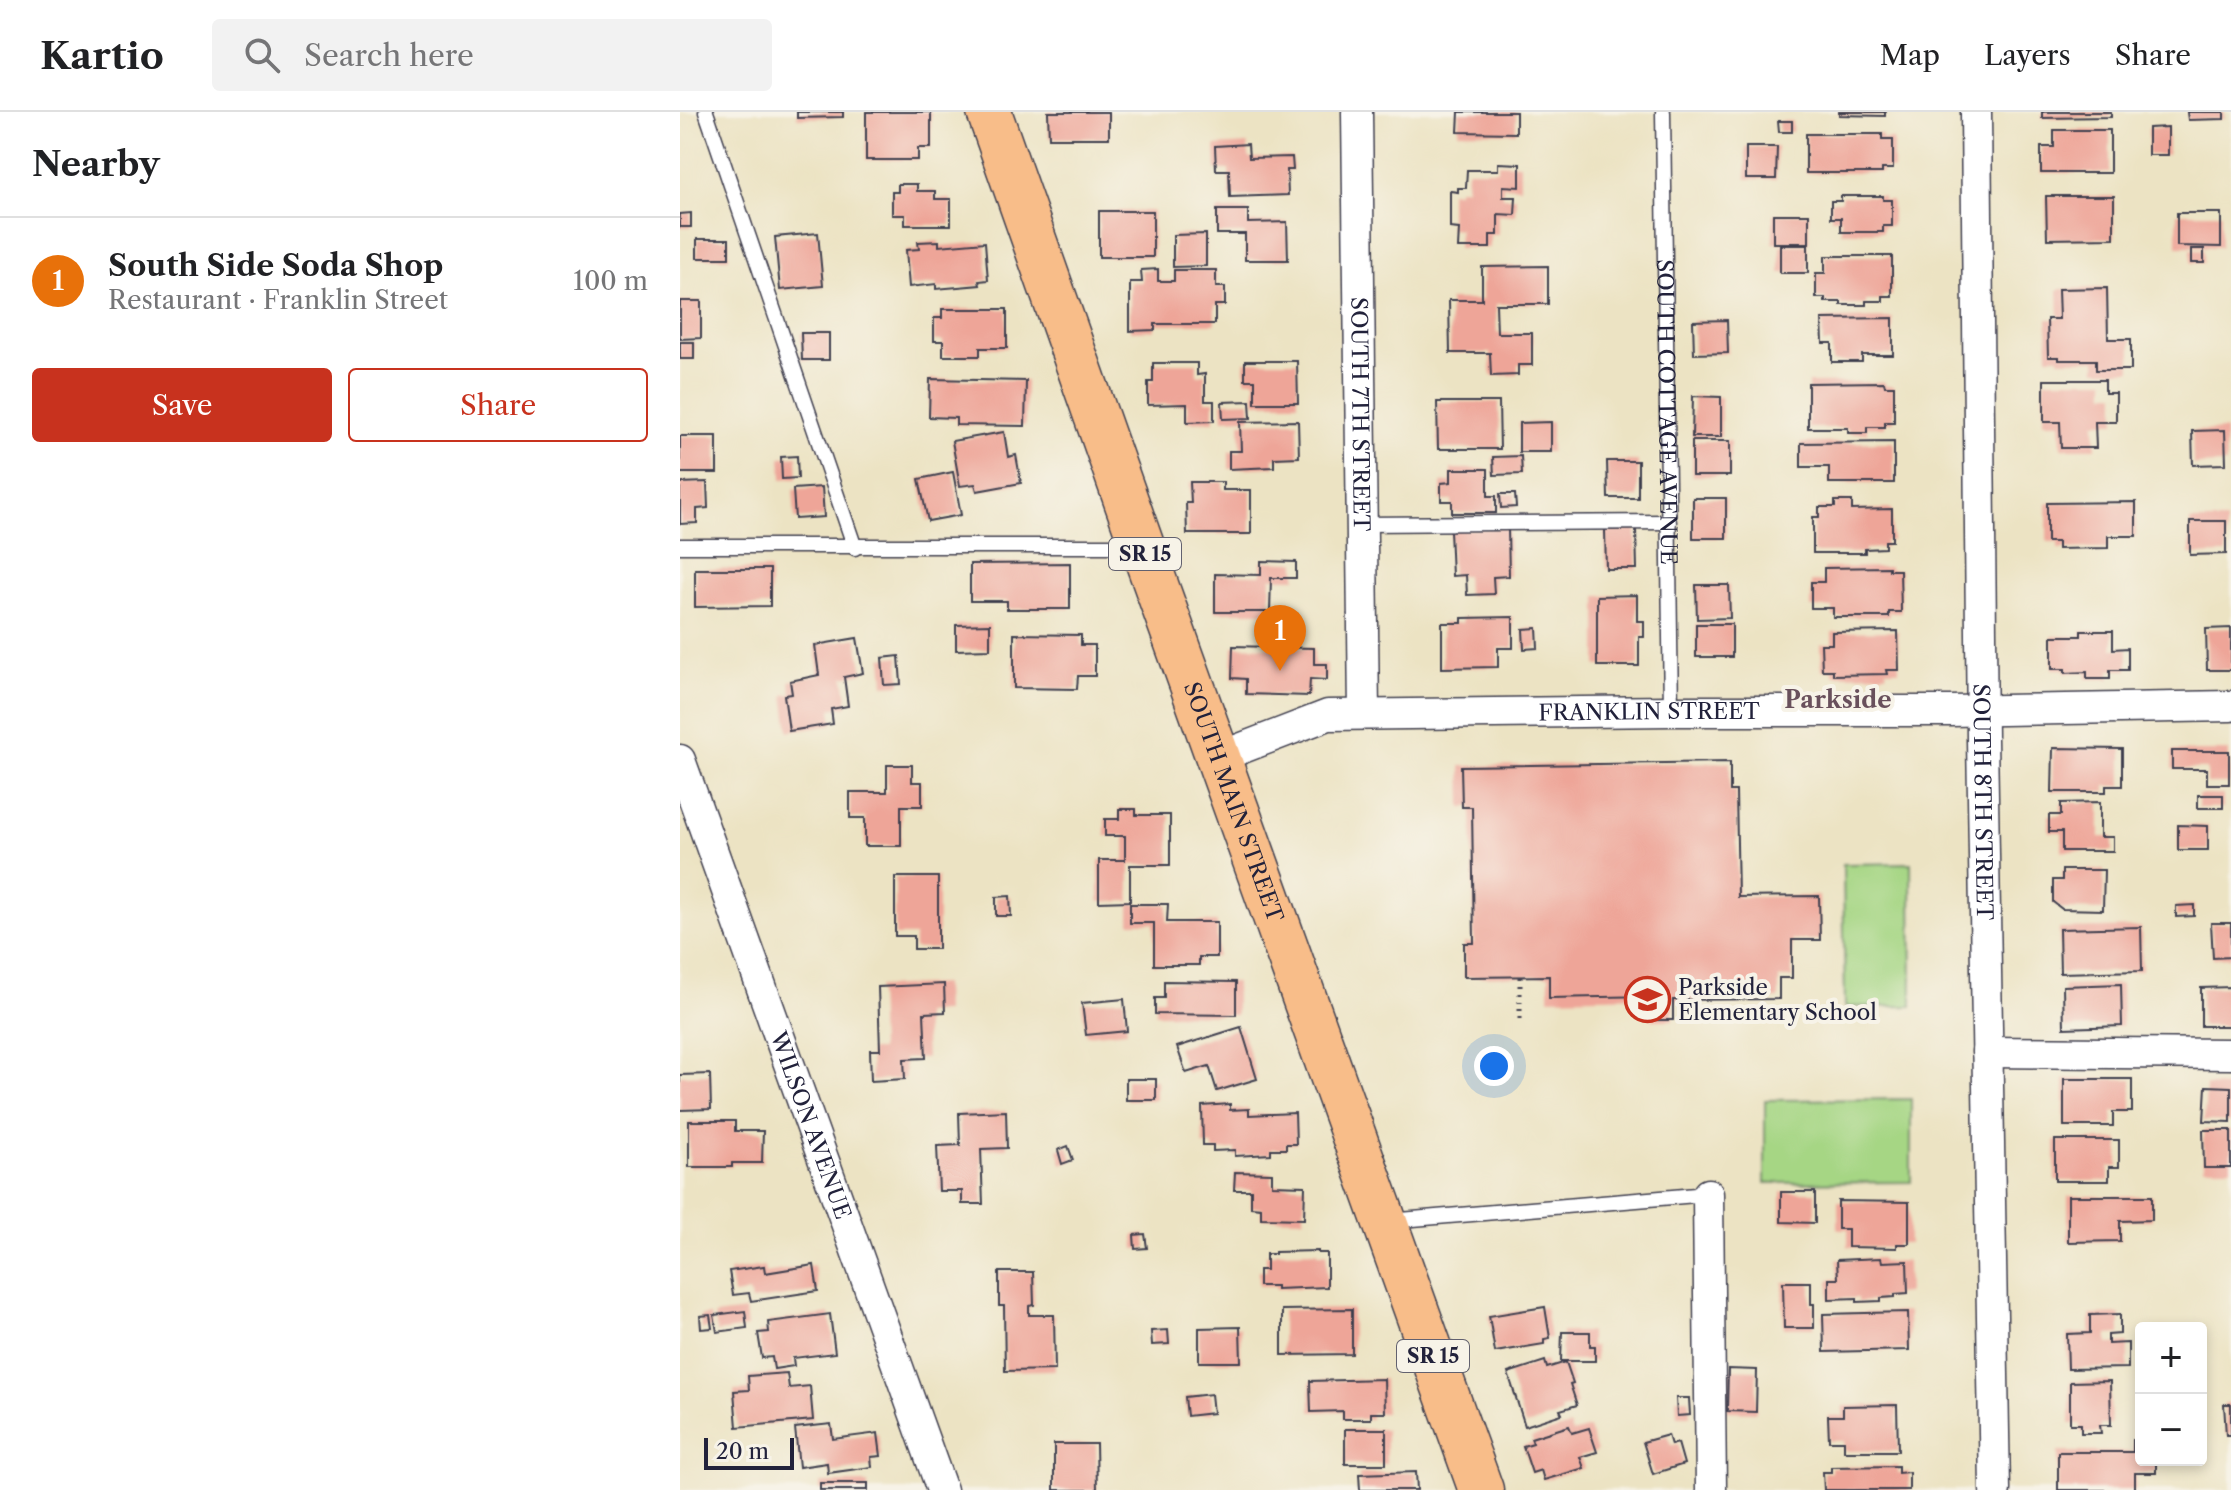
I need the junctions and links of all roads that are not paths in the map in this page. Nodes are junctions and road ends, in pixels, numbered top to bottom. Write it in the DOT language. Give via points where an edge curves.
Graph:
graph roads {
  1 [pos="706,112"];
  2 [pos="989,112"];
  3 [pos="1357,112"];
  4 [pos="1663,112"];
  5 [pos="1976,112"];
  6 [pos="1669,522"];
  7 [pos="1362,524"];
  8 [pos="680,546"];
  9 [pos="1142,546"];
  10 [pos="855,548"];
  11 [pos="2231,706"];
  12 [pos="1671,711"];
  13 [pos="1982,711"];
  14 [pos="1364,714"];
  15 [pos="1219,757"];
  16 [pos="680,760"];
  17 [pos="1987,1052"];
  18 [pos="2231,1054"];
  19 [pos="1708,1194"];
  20 [pos="1385,1222"];
  21 [pos="942,1490"];
  22 [pos="1481,1490"];
  23 [pos="1711,1490"];
  24 [pos="1995,1490"];
  1 -- 10 [label="lane"];
  2 -- 9 [label="main road, SOUTH MAIN STREET / SR 15"];
  3 -- 7 [label="street, SOUTH 7TH STREET"];
  4 -- 6 [label="lane, SOUTH COTTAGE AVENUE"];
  5 -- 13 [label="street, SOUTH 8TH STREET"];
  6 -- 7 [label="lane"];
  6 -- 12 [label="lane, SOUTH COTTAGE AVENUE"];
  7 -- 14 [label="street, SOUTH 7TH STREET"];
  8 -- 10 [label="lane"];
  9 -- 10 [label="lane"];
  9 -- 15 [label="main road, SOUTH MAIN STREET / SR 15"];
  11 -- 13 [label="street, FRANKLIN STREET"];
  12 -- 13 [label="street, FRANKLIN STREET"];
  12 -- 14 [label="street, FRANKLIN STREET"];
  13 -- 17 [label="street, SOUTH 8TH STREET"];
  14 -- 15 [label="street, FRANKLIN STREET" via="1328,715"];
  15 -- 20 [label="main road, SOUTH MAIN STREET / SR 15"];
  16 -- 21 [label="street, WILSON AVENUE"];
  17 -- 18 [label="street"];
  17 -- 24 [label="street, SOUTH 8TH STREET"];
  19 -- 20 [label="lane"];
  19 -- 23 [label="street"];
  20 -- 22 [label="main road, SOUTH MAIN STREET / SR 15"];
}
